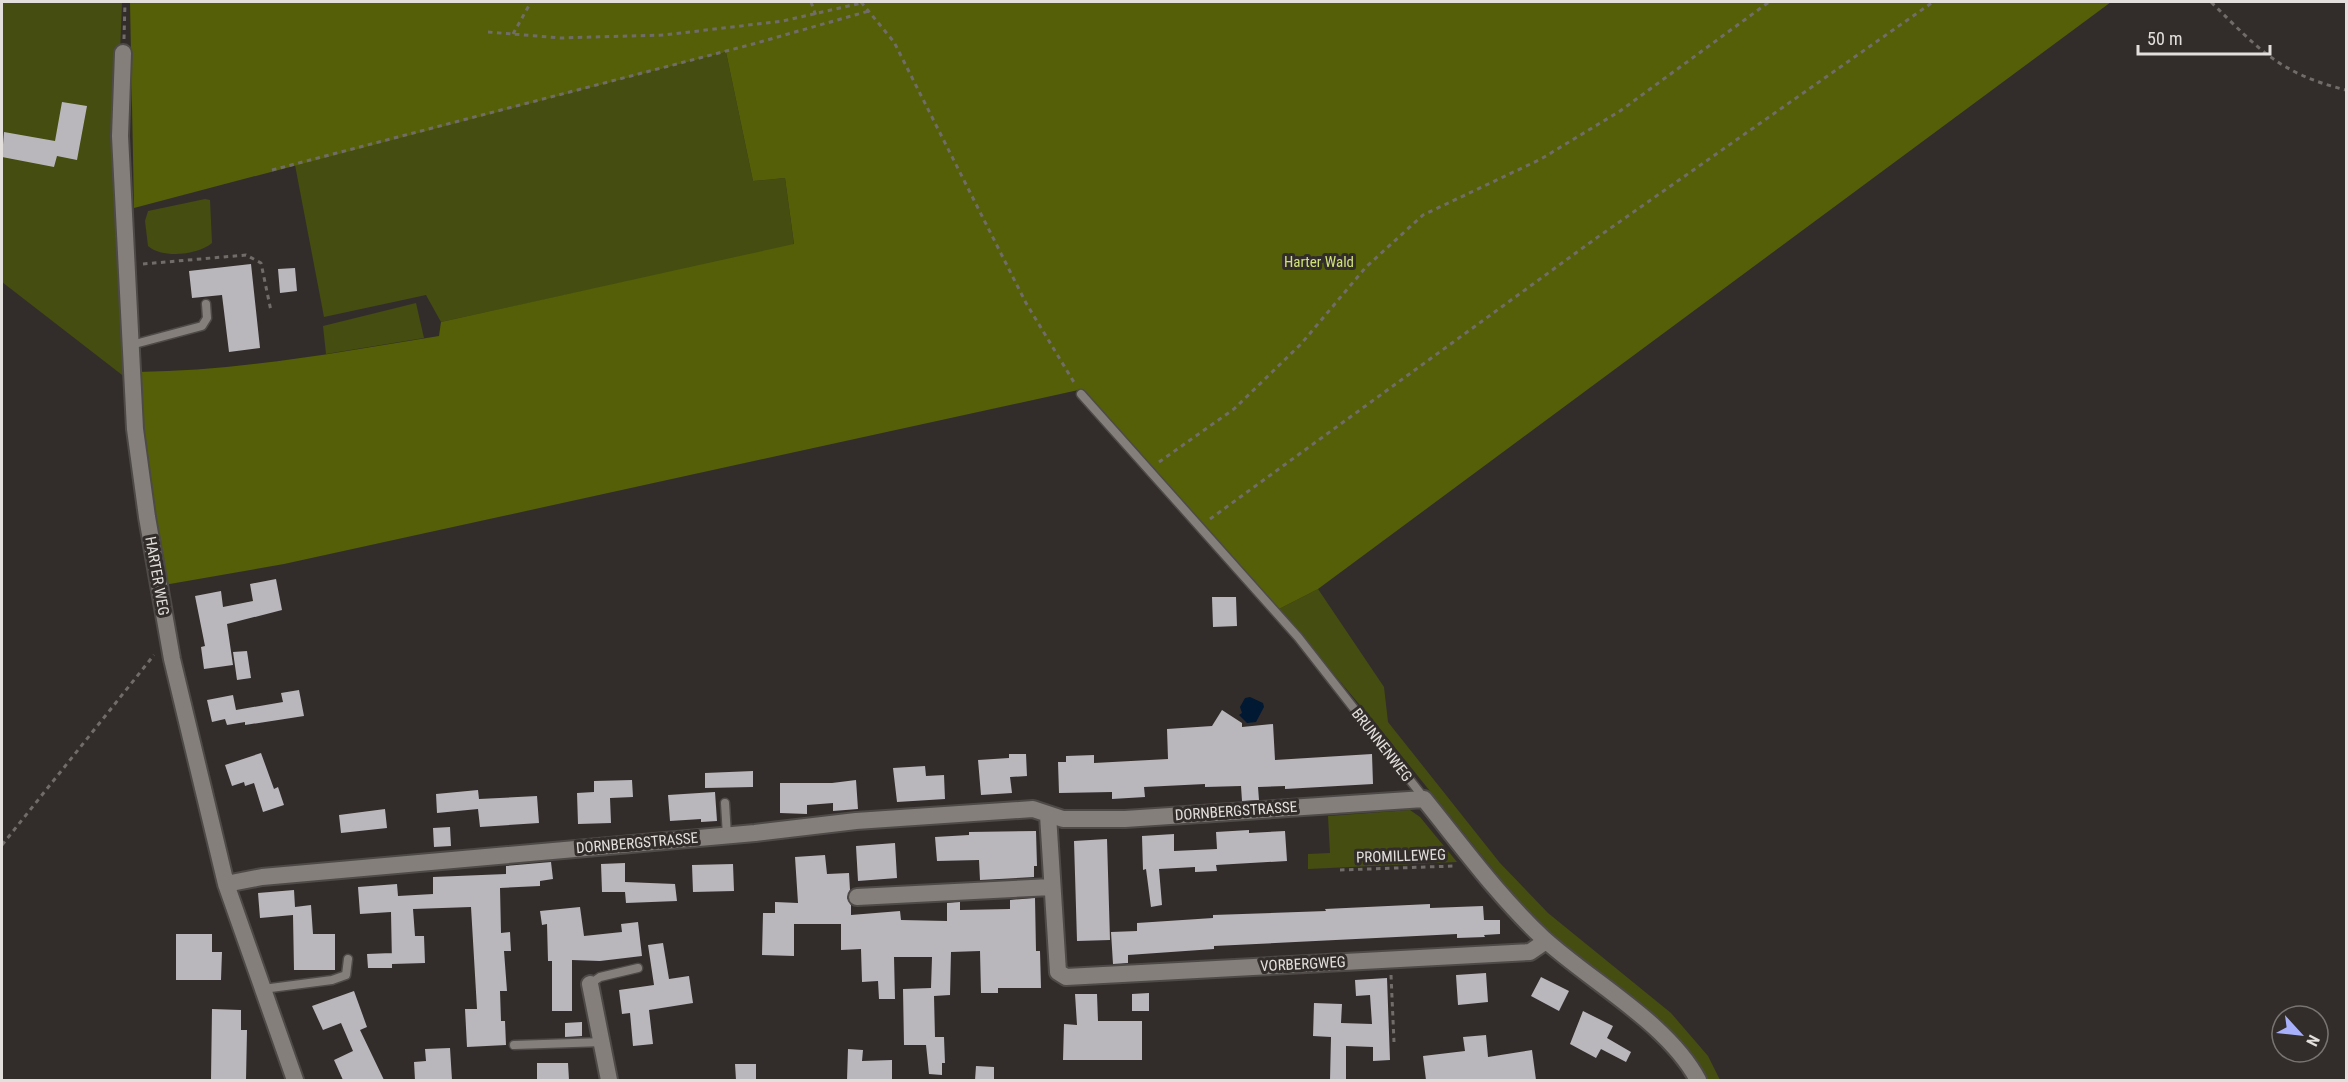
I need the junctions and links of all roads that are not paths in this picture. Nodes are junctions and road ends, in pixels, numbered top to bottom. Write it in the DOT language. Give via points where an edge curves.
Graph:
graph roads {
  1 [pos="123,53"];
  2 [pos="206,304"];
  3 [pos="131,345"];
  4 [pos="1081,394"];
  5 [pos="1424,799"];
  6 [pos="725,802"];
  7 [pos="1048,815"];
  8 [pos="727,836"];
  9 [pos="226,884"];
  10 [pos="1052,887"];
  11 [pos="857,897"];
  12 [pos="1546,941"];
  13 [pos="348,959"];
  14 [pos="638,968"];
  15 [pos="590,984"];
  16 [pos="263,989"];
  17 [pos="603,1042"];
  18 [pos="514,1045"];
  19 [pos="296,1080"];
  20 [pos="609,1080"];
  21 [pos="1698,1080"];
  1 -- 3 [label="street, HARTER WEG" via="120,136"];
  2 -- 3 [label="lane" via="207,318 202,326"];
  3 -- 9 [label="street, HARTER WEG" via="137,440 168,641"];
  4 -- 5 [label="lane, BRUNNENWEG" via="1298,637"];
  5 -- 7 [label="street, DORNBERGSTRASSE" via="1125,819 1063,819"];
  5 -- 12 [label="street, BRUNNENWEG" via="1491,882"];
  6 -- 8 [label="lane"];
  7 -- 8 [label="street, DORNBERGSTRASSE" via="1021,809 856,821"];
  7 -- 10 [label="street"];
  8 -- 9 [label="street, DORNBERGSTRASSE" via="262,877"];
  9 -- 16 [label="street, HARTER WEG"];
  10 -- 11 [label="street"];
  10 -- 12 [label="street, VORBERGWEG" via="1058,972 1066,977 1530,952"];
  12 -- 21 [label="street, BRUNNENWEG" via="1640,1016 1683,1058"];
  13 -- 16 [label="lane" via="346,975 332,980"];
  14 -- 15 [label="lane" via="600,977"];
  15 -- 17 [label="street"];
  16 -- 19 [label="street, HARTER WEG"];
  17 -- 18 [label="lane"];
  17 -- 20 [label="street"];
}
